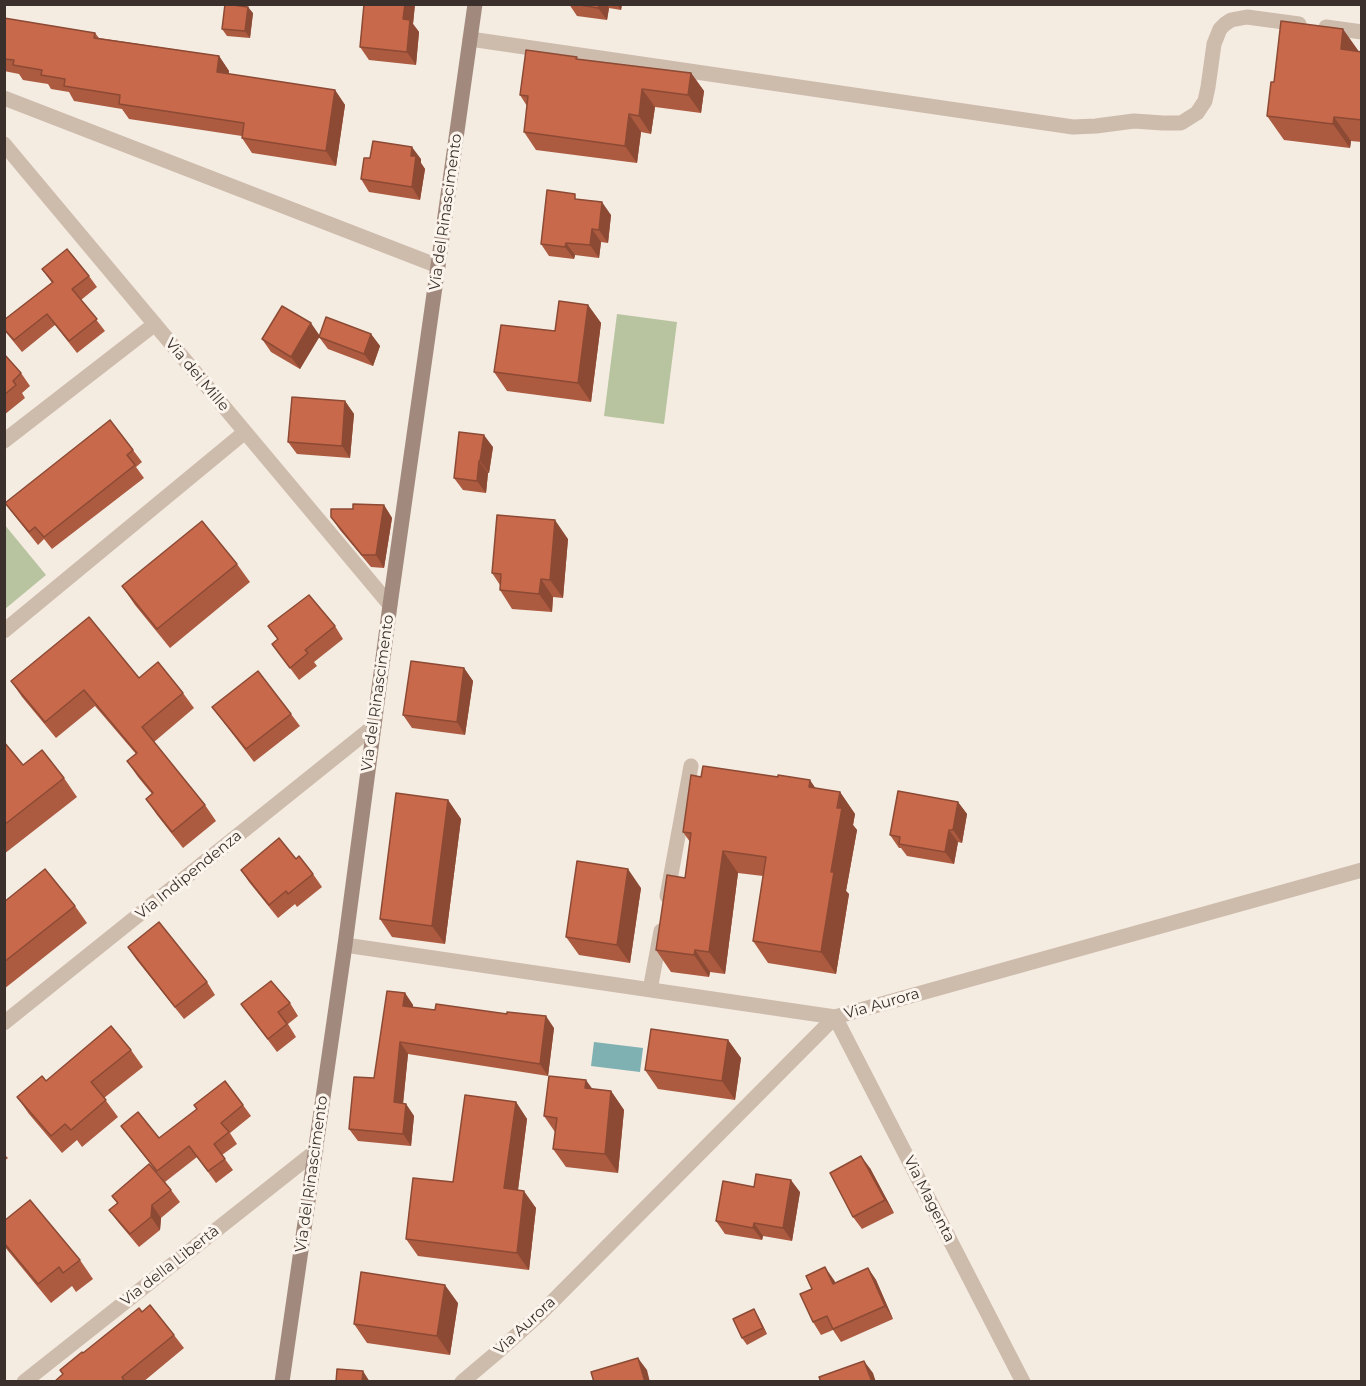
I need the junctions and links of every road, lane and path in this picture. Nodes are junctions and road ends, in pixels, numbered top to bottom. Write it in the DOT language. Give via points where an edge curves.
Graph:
graph roads {
  1 [pos="475,4"];
  2 [pos="1362,32"];
  3 [pos="470,39"];
  4 [pos="4,98"];
  5 [pos="4,144"];
  6 [pos="438,266"];
  7 [pos="155,324"];
  8 [pos="245,432"];
  9 [pos="4,441"];
  10 [pos="390,605"];
  11 [pos="4,631"];
  12 [pos="374,726"];
  13 [pos="691,766"];
  14 [pos="1362,870"];
  15 [pos="345,945"];
  16 [pos="650,990"];
  17 [pos="835,1017"];
  18 [pos="4,1023"];
  19 [pos="316,1151"];
  20 [pos="24,1382"];
  21 [pos="282,1382"];
  22 [pos="462,1382"];
  23 [pos="1023,1382"];
  1 -- 3 [label="street, Via del Rinascimento"];
  2 -- 3 [label="street" via="1246,17 1231,20 1220,28 1214,44 1205,101 1197,113 1181,123 1134,121 1073,128"];
  3 -- 6 [label="street, Via del Rinascimento"];
  4 -- 6 [label="street"];
  5 -- 7 [label="street, Via dei Mille"];
  6 -- 10 [label="street, Via del Rinascimento"];
  7 -- 8 [label="street, Via dei Mille"];
  7 -- 9 [label="street"];
  8 -- 10 [label="street, Via dei Mille"];
  8 -- 11 [label="street"];
  10 -- 12 [label="street, Via del Rinascimento"];
  12 -- 15 [label="street, Via del Rinascimento"];
  12 -- 18 [label="street, Via Indipendenza"];
  13 -- 16 [label="street"];
  14 -- 17 [label="street, Via Aurora"];
  15 -- 16 [label="street"];
  15 -- 19 [label="street, Via del Rinascimento"];
  16 -- 17 [label="street"];
  17 -- 22 [label="street, Via Aurora" via="541,1312"];
  17 -- 23 [label="street, Via Magenta"];
  19 -- 20 [label="street, Via della Libertà"];
  19 -- 21 [label="street, Via del Rinascimento"];
}
